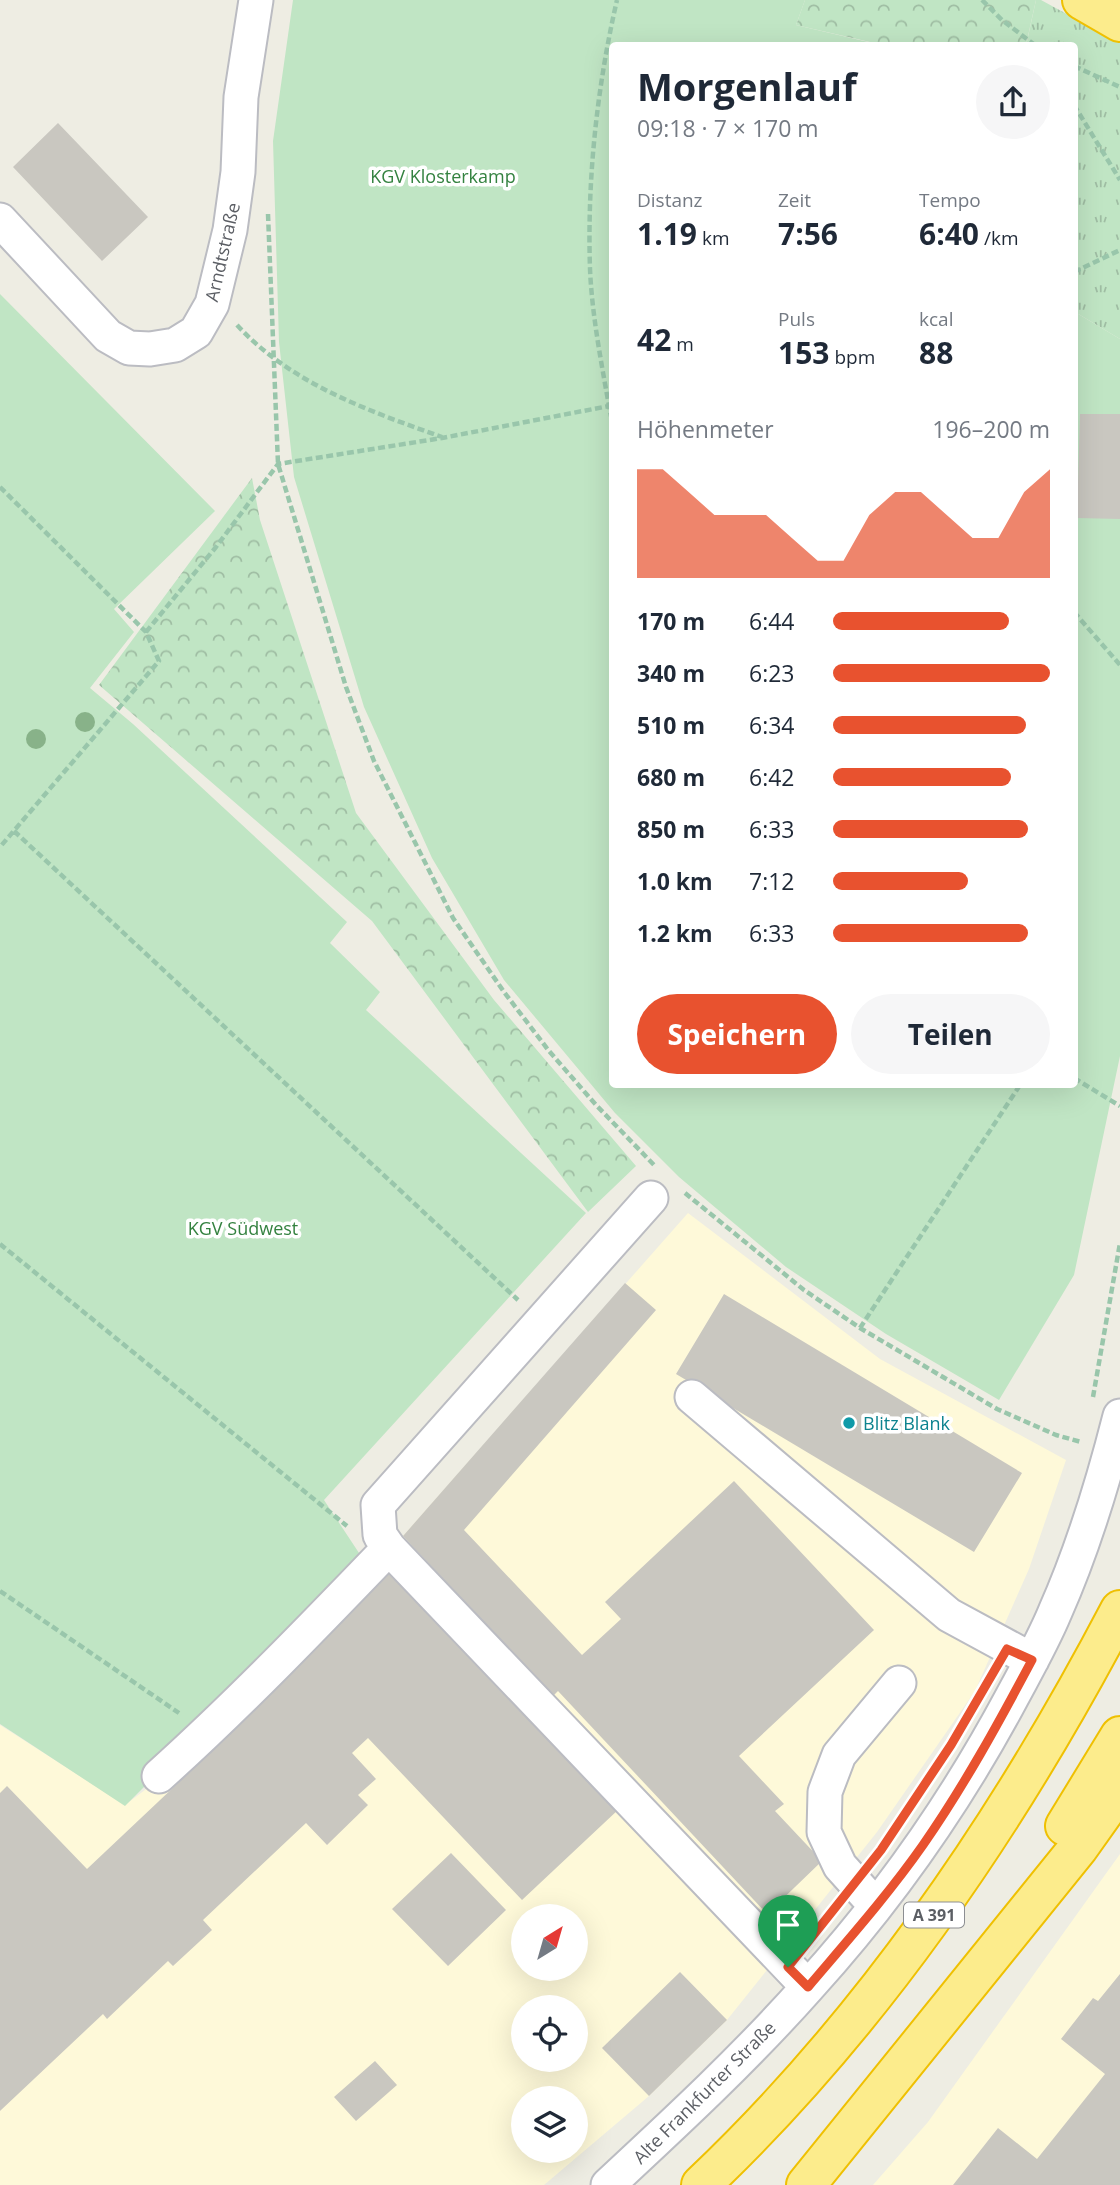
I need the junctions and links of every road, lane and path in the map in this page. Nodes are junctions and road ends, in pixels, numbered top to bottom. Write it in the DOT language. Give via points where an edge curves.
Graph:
graph roads {
  1 [pos="256,0"];
  2 [pos="617,0"];
  3 [pos="982,0"];
  4 [pos="1082,0"];
  5 [pos="1120,22"];
  6 [pos="1031,42"];
  7 [pos="1078,68"];
  8 [pos="1120,87"];
  9 [pos="1078,112"];
  10 [pos="1120,180"];
  11 [pos="0,220"];
  12 [pos="1120,250"];
  13 [pos="1078,270"];
  14 [pos="212,304"];
  15 [pos="273,358"];
  16 [pos="609,397"];
  17 [pos="609,406"];
  18 [pos="442,438"];
  19 [pos="278,464"];
  20 [pos="0,486"];
  21 [pos="1078,617"];
  22 [pos="146,632"];
  23 [pos="1120,665"];
  24 [pos="14,831"];
  25 [pos="0,847"];
  26 [pos="1078,1080"];
  27 [pos="1018,1088"];
  28 [pos="1120,1106"];
  29 [pos="662,1185"];
  30 [pos="1120,1243"];
  31 [pos="0,1244"];
  32 [pos="542,1322"];
  33 [pos="860,1328"];
  34 [pos="692,1397"];
  35 [pos="1106,1410"];
  36 [pos="1085,1443"];
  37 [pos="384,1541"];
  38 [pos="0,1591"];
  39 [pos="1120,1610"];
  40 [pos="1032,1660"];
  41 [pos="899,1683"];
  42 [pos="207,1732"];
  43 [pos="1120,1736"];
  44 [pos="159,1776"];
  45 [pos="1120,1789"];
  46 [pos="876,1906"];
  47 [pos="808,1987"];
  48 [pos="906,2063"];
  49 [pos="608,2185"];
  50 [pos="701,2185"];
  51 [pos="806,2185"];
  1 -- 14 [label="street, Arndtstraße" via="241,97 230,230"];
  2 -- 16 [label="path" via="590,189 596,337"];
  3 -- 6 [label="path"];
  4 -- 5 [label="highway"];
  7 -- 8 [label="path"];
  9 -- 10 [label="path"];
  11 -- 14 [label="street, Arndtstraße" via="108,336 129,348 175,345 196,332"];
  12 -- 13 [label="path"];
  14 -- 15 [label="path"];
  15 -- 18 [label="path" via="366,410"];
  15 -- 19 [label="path"];
  17 -- 18 [label="path"];
  18 -- 19 [label="path"];
  19 -- 22 [label="path"];
  19 -- 29 [label="path" via="350,699 374,761 453,918 549,1051"];
  20 -- 22 [label="path"];
  21 -- 23 [label="path"];
  22 -- 24 [label="path" via="159,661"];
  24 -- 25 [label="path"];
  24 -- 32 [label="path"];
  26 -- 28 [label="path"];
  27 -- 33 [label="path"];
  29 -- 32 [label="street"];
  29 -- 33 [label="path"];
  30 -- 35 [label="path"];
  31 -- 37 [label="path" via="346,1525"];
  32 -- 37 [label="street" via="378,1505"];
  33 -- 36 [label="path" via="997,1409"];
  34 -- 40 [label="street" via="949,1615"];
  35 -- 40 [label="street, Alte Frankfurter Straße" via="1086,1534"];
  37 -- 42 [label="street" via="287,1655"];
  37 -- 47 [label="street"];
  38 -- 42 [label="path"];
  39 -- 50 [label="highway, A 391" via="992,1833 925,1927 795,2088"];
  40 -- 46 [label="street, Alte Frankfurter Straße" via="981,1755 922,1847"];
  41 -- 46 [label="street" via="838,1755 825,1792 824,1832 841,1866"];
  42 -- 44 [label="street"];
  43 -- 48 [label="highway"];
  45 -- 48 [label="highway"];
  46 -- 47 [label="street, Alte Frankfurter Straße"];
  47 -- 49 [label="street, Alte Frankfurter Straße" via="683,2116"];
  48 -- 51 [label="highway"];
}
